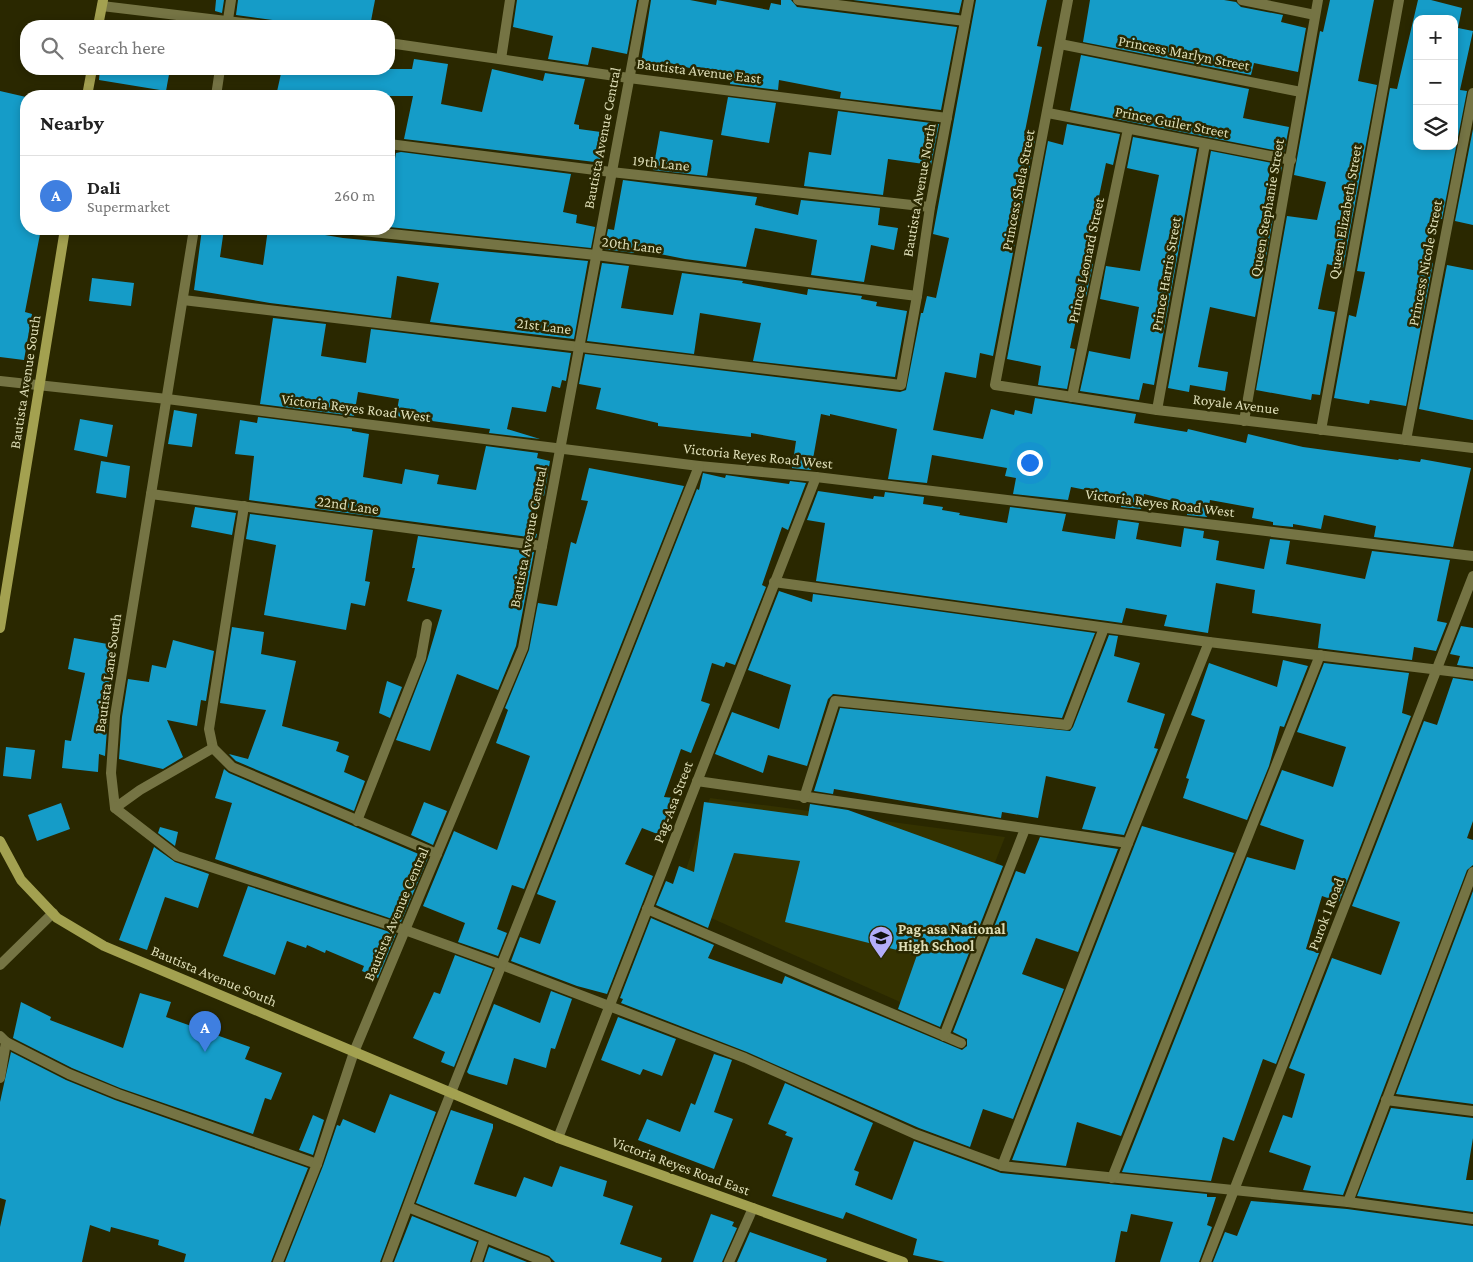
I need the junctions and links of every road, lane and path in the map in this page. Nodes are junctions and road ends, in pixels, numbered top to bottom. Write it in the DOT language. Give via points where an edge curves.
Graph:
graph roads {
  1 [pos="231,0"];
  2 [pos="510,0"];
  3 [pos="644,0"];
  4 [pos="798,0"];
  5 [pos="969,0"];
  6 [pos="1068,0"];
  7 [pos="1242,0"];
  8 [pos="1318,0"];
  9 [pos="1399,0"];
  10 [pos="102,3"];
  11 [pos="1315,15"];
  12 [pos="99,20"];
  13 [pos="209,20"];
  14 [pos="228,20"];
  15 [pos="965,21"];
  16 [pos="395,44"];
  17 [pos="1060,44"];
  18 [pos="501,59"];
  19 [pos="91,75"];
  20 [pos="219,75"];
  21 [pos="629,78"];
  22 [pos="88,90"];
  23 [pos="217,90"];
  24 [pos="1301,92"];
  25 [pos="1473,93"];
  26 [pos="1048,113"];
  27 [pos="946,118"];
  28 [pos="1128,129"];
  29 [pos="1205,144"];
  30 [pos="395,145"];
  31 [pos="1290,160"];
  32 [pos="611,172"];
  33 [pos="930,207"];
  34 [pos="64,235"];
  35 [pos="193,235"];
  36 [pos="395,235"];
  37 [pos="596,256"];
  38 [pos="917,296"];
  39 [pos="183,300"];
  40 [pos="579,345"];
  41 [pos="0,381"];
  42 [pos="40,384"];
  43 [pos="901,385"];
  44 [pos="996,385"];
  45 [pos="1072,396"];
  46 [pos="167,399"];
  47 [pos="1157,410"];
  48 [pos="1244,421"];
  49 [pos="1321,430"];
  50 [pos="1406,440"];
  51 [pos="1473,448"];
  52 [pos="560,449"];
  53 [pos="699,466"];
  54 [pos="816,477"];
  55 [pos="151,494"];
  56 [pos="244,506"];
  57 [pos="542,546"];
  58 [pos="1473,556"];
  59 [pos="1473,576"];
  60 [pos="774,582"];
  61 [pos="427,624"];
  62 [pos="0,628"];
  63 [pos="1104,628"];
  64 [pos="1209,642"];
  65 [pos="1320,655"];
  66 [pos="1438,669"];
  67 [pos="1473,674"];
  68 [pos="213,748"];
  69 [pos="697,781"];
  70 [pos="804,798"];
  71 [pos="116,808"];
  72 [pos="358,821"];
  73 [pos="1025,829"];
  74 [pos="0,841"];
  75 [pos="1128,843"];
  76 [pos="437,854"];
  77 [pos="1473,872"];
  78 [pos="647,909"];
  79 [pos="53,913"];
  80 [pos="405,930"];
  81 [pos="0,965"];
  82 [pos="502,965"];
  83 [pos="609,1006"];
  84 [pos="944,1036"];
  85 [pos="3,1039"];
  86 [pos="961,1043"];
  87 [pos="354,1052"];
  88 [pos="0,1078"];
  89 [pos="450,1093"];
  90 [pos="1386,1100"];
  91 [pos="1473,1111"];
  92 [pos="558,1138"];
  93 [pos="317,1164"];
  94 [pos="1002,1166"];
  95 [pos="1112,1178"];
  96 [pos="1233,1191"];
  97 [pos="1348,1202"];
  98 [pos="408,1207"];
  99 [pos="753,1208"];
  100 [pos="1473,1219"];
  101 [pos="485,1238"];
  102 [pos="278,1262"];
  103 [pos="387,1262"];
  104 [pos="477,1262"];
  105 [pos="546,1262"];
  106 [pos="729,1262"];
  107 [pos="903,1262"];
  108 [pos="1206,1262"];
  1 -- 14 [label="street"];
  2 -- 18 [label="street"];
  3 -- 21 [label="street, Bautista Avenue Central"];
  4 -- 15 [label="street"];
  5 -- 15 [label="street, Bautista Avenue North"];
  6 -- 17 [label="street, Princess Shela Street"];
  7 -- 11 [label="street"];
  8 -- 11 [label="street, Queen Stephanie Street"];
  9 -- 49 [label="street, Queen Elizabeth Street"];
  10 -- 12 [label="street"];
  10 -- 13 [label="street"];
  11 -- 24 [label="street, Queen Stephanie Street"];
  15 -- 27 [label="street, Bautista Avenue North"];
  16 -- 18 [label="street, Bautista Avenue East"];
  17 -- 24 [label="street, Princess Marlyn Street"];
  17 -- 26 [label="street, Princess Shela Street"];
  18 -- 21 [label="street, Bautista Avenue East"];
  19 -- 22 [label="street"];
  20 -- 23 [label="street"];
  21 -- 27 [label="street, Bautista Avenue East"];
  21 -- 32 [label="street, Bautista Avenue Central"];
  24 -- 31 [label="street, Queen Stephanie Street"];
  25 -- 50 [label="street, Princess Nicole Street"];
  26 -- 28 [label="street, Prince Guiler Street"];
  26 -- 44 [label="street, Princess Shela Street"];
  27 -- 33 [label="street, Bautista Avenue North"];
  28 -- 29 [label="street, Prince Guiler Street"];
  28 -- 45 [label="street, Prince Leonard Street"];
  29 -- 31 [label="street, Prince Guiler Street"];
  29 -- 47 [label="street, Prince Harris Street"];
  30 -- 32 [label="street, 19th Lane"];
  31 -- 48 [label="street, Queen Stephanie Street"];
  32 -- 33 [label="street, 19th Lane"];
  32 -- 37 [label="street, Bautista Avenue Central"];
  33 -- 38 [label="street, Bautista Avenue North"];
  34 -- 42 [label="street, Bautista Avenue South"];
  35 -- 39 [label="street, Bautista Lane South"];
  36 -- 37 [label="street, 20th Lane"];
  37 -- 38 [label="street, 20th Lane"];
  37 -- 40 [label="street, Bautista Avenue Central"];
  38 -- 43 [label="street, Bautista Avenue North"];
  39 -- 40 [label="street, 21st Lane"];
  39 -- 46 [label="street, Bautista Lane South"];
  40 -- 43 [label="street, 21st Lane"];
  40 -- 52 [label="street, Bautista Avenue Central"];
  41 -- 42 [label="street, Victoria Reyes Road West"];
  42 -- 46 [label="street, Victoria Reyes Road West"];
  42 -- 62 [label="street, Bautista Avenue South"];
  44 -- 45 [label="street, Royale Avenue"];
  45 -- 47 [label="street, Royale Avenue"];
  46 -- 52 [label="street, Victoria Reyes Road West"];
  46 -- 55 [label="street, Bautista Lane South"];
  47 -- 48 [label="street, Royale Avenue"];
  48 -- 49 [label="street, Royale Avenue"];
  49 -- 50 [label="street, Royale Avenue"];
  50 -- 51 [label="street, Royale Avenue"];
  52 -- 53 [label="street, Victoria Reyes Road West"];
  52 -- 57 [label="street, Bautista Avenue Central"];
  53 -- 54 [label="street, Victoria Reyes Road West"];
  53 -- 82 [label="street"];
  54 -- 58 [label="street, Victoria Reyes Road West"];
  54 -- 60 [label="street, Pag-Asa Street"];
  55 -- 56 [label="street, 22nd Lane"];
  55 -- 71 [label="street, Bautista Lane South" via="115,716 111,773"];
  56 -- 57 [label="street, 22nd Lane"];
  56 -- 68 [label="street" via="209,730"];
  57 -- 76 [label="street, Bautista Avenue Central" via="523,648"];
  59 -- 66 [label="street, Purok 1 Road"];
  60 -- 63 [label="street"];
  60 -- 69 [label="street, Pag-Asa Street"];
  61 -- 72 [label="street" via="421,658"];
  63 -- 64 [label="street"];
  63 -- 70 [label="street" via="1067,725 835,701"];
  64 -- 65 [label="street"];
  64 -- 75 [label="street"];
  65 -- 66 [label="street"];
  65 -- 95 [label="street"];
  66 -- 67 [label="street"];
  66 -- 96 [label="street, Purok 1 Road"];
  68 -- 71 [label="street" via="140,790"];
  68 -- 72 [label="street" via="232,768"];
  69 -- 70 [label="street"];
  69 -- 78 [label="street, Pag-Asa Street"];
  70 -- 73 [label="street"];
  71 -- 80 [label="street" via="177,856"];
  72 -- 76 [label="street"];
  73 -- 75 [label="street"];
  73 -- 84 [label="street"];
  74 -- 79 [label="street, Bautista Avenue South" via="21,880"];
  75 -- 94 [label="street"];
  76 -- 80 [label="street, Bautista Avenue Central"];
  77 -- 90 [label="street"];
  78 -- 83 [label="street, Pag-Asa Street"];
  78 -- 84 [label="street"];
  79 -- 81 [label="street"];
  79 -- 87 [label="street, Bautista Avenue South" via="104,946"];
  80 -- 82 [label="street"];
  80 -- 87 [label="street, Bautista Avenue Central"];
  82 -- 83 [label="street"];
  82 -- 89 [label="street"];
  83 -- 92 [label="street, Pag-Asa Street"];
  83 -- 94 [label="street" via="745,1058 915,1134"];
  84 -- 86 [label="street"];
  85 -- 88 [label="street"];
  85 -- 93 [label="street" via="69,1074 118,1094"];
  87 -- 89 [label="street, Bautista Avenue South"];
  87 -- 93 [label="street, Bautista Avenue Central"];
  89 -- 92 [label="street, Victoria Reyes Road East"];
  89 -- 98 [label="street"];
  90 -- 91 [label="street"];
  90 -- 97 [label="street"];
  92 -- 99 [label="street, Victoria Reyes Road East"];
  93 -- 102 [label="street, Bautista Avenue Central"];
  94 -- 95 [label="street"];
  95 -- 96 [label="street"];
  96 -- 97 [label="street"];
  96 -- 108 [label="street, Purok 1 Road"];
  97 -- 100 [label="street"];
  98 -- 101 [label="street"];
  98 -- 103 [label="street"];
  99 -- 106 [label="street"];
  99 -- 107 [label="street, Victoria Reyes Road East"];
  101 -- 104 [label="street"];
  101 -- 105 [label="street"];
}
